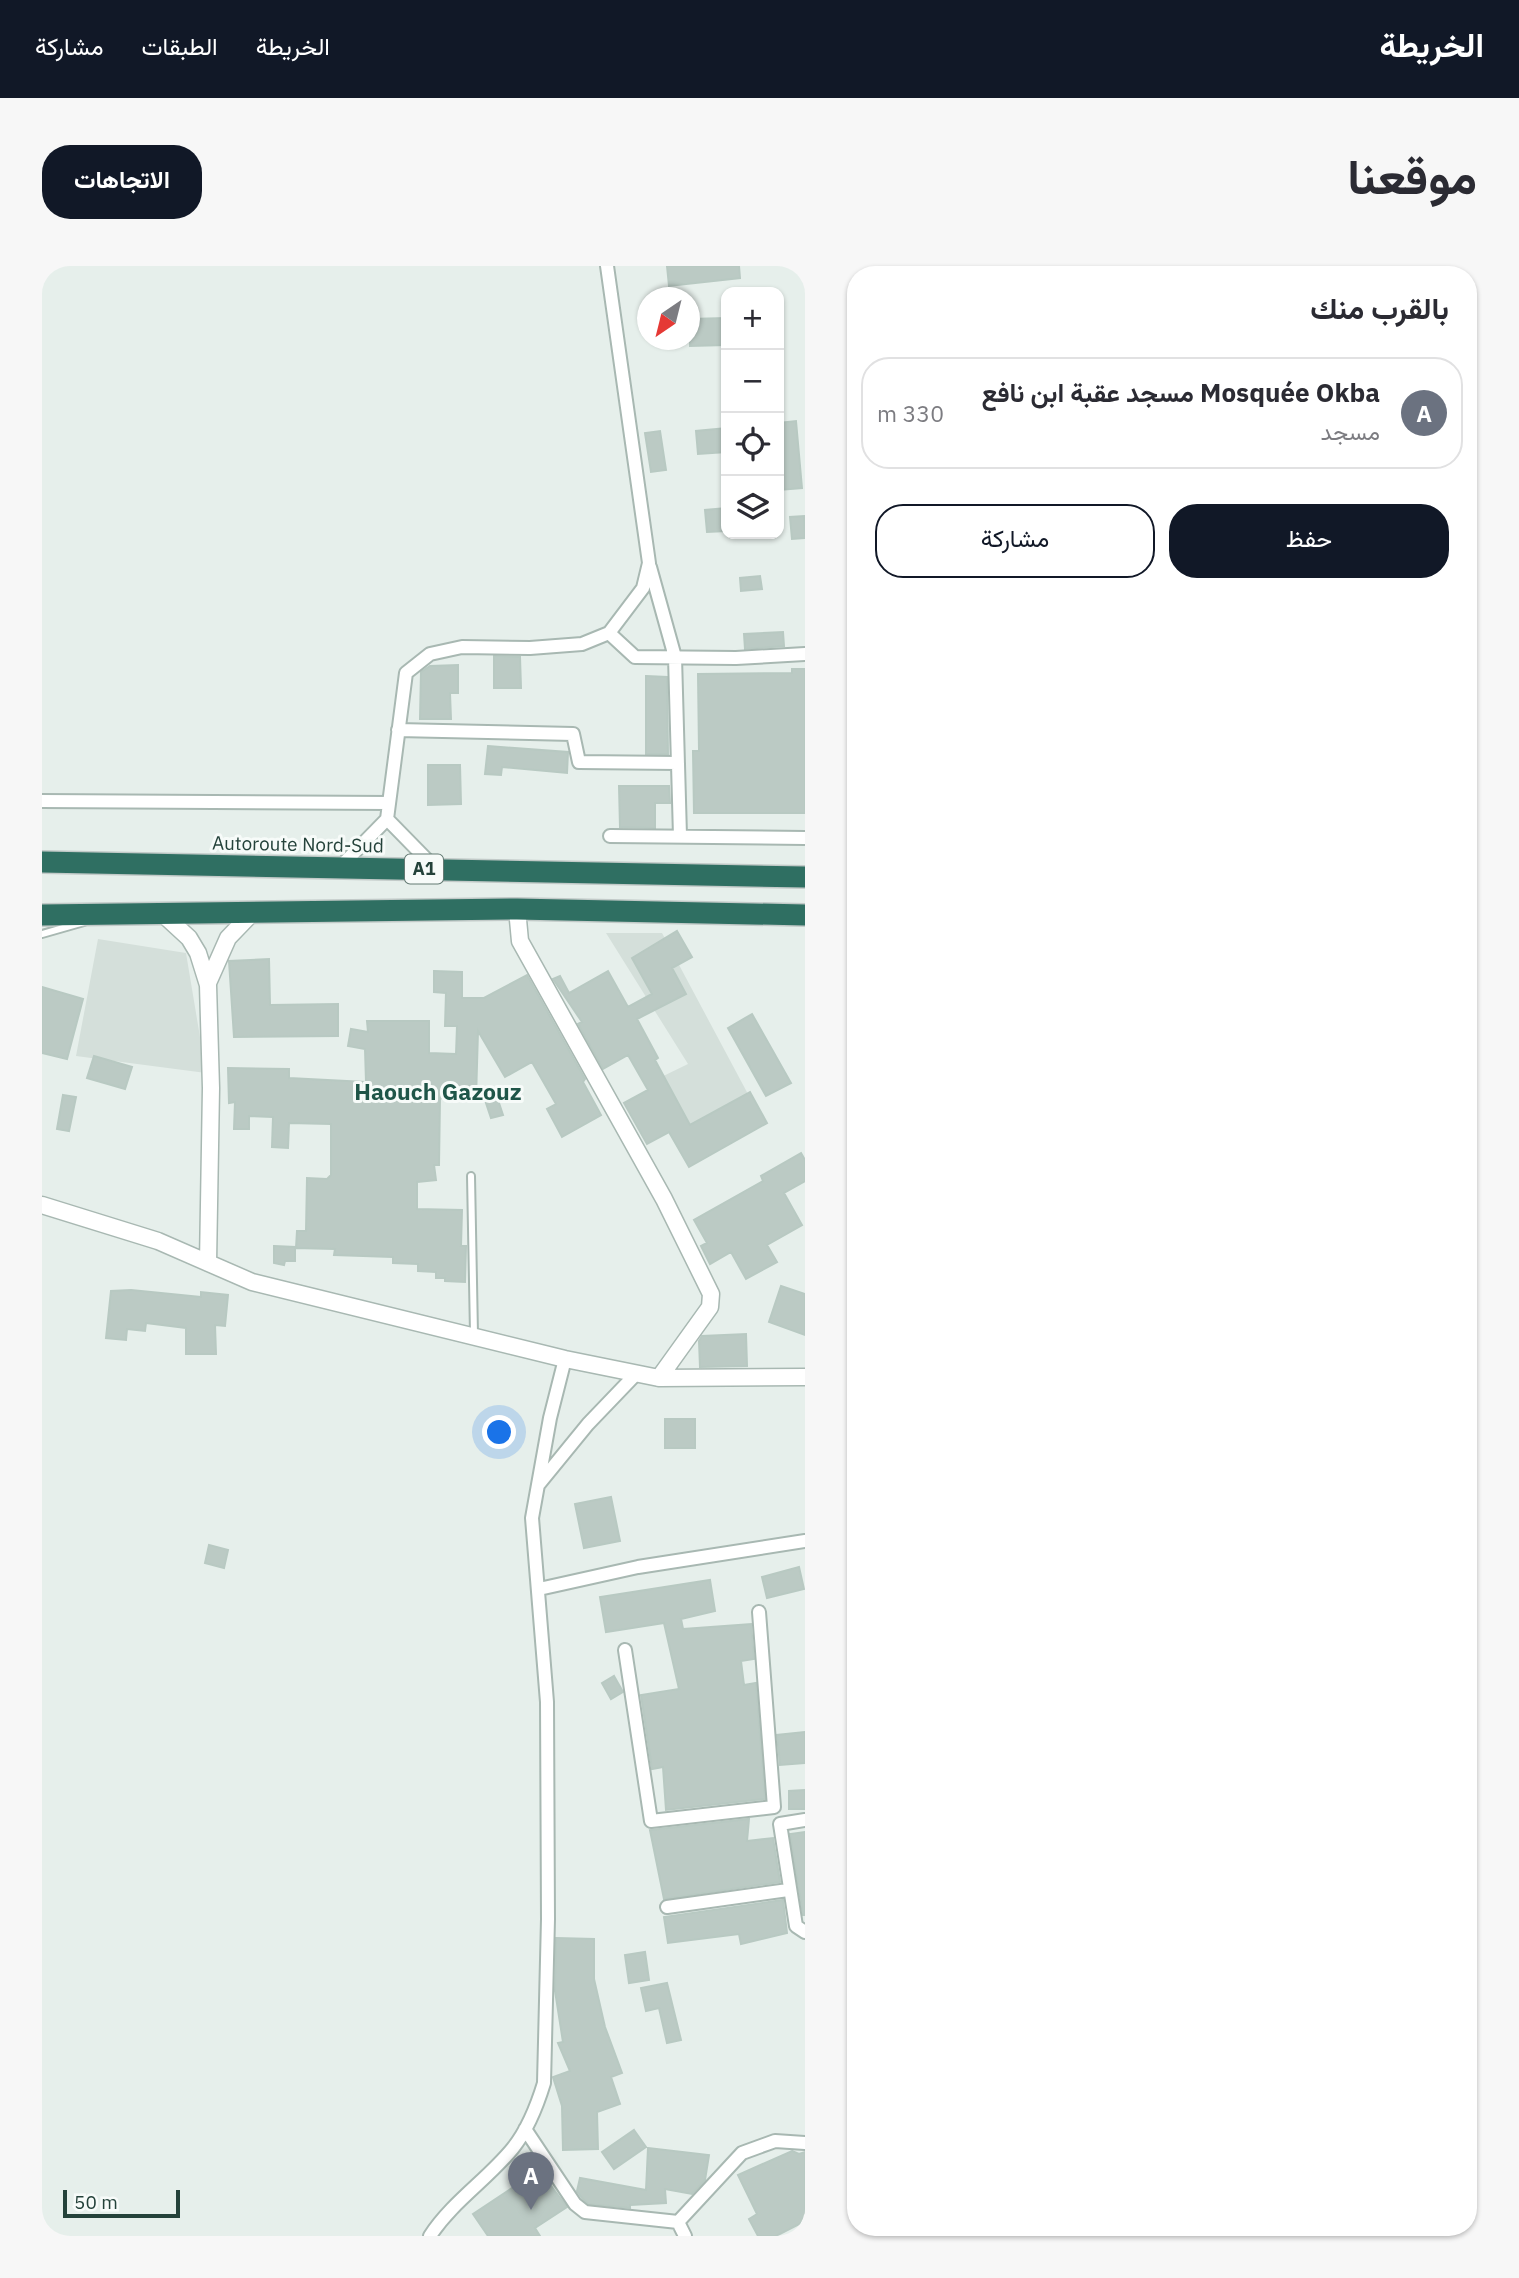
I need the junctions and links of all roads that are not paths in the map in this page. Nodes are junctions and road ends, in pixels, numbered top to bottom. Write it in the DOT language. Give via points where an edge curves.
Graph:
graph roads {
  1 [pos="607,266"];
  2 [pos="649,563"];
  3 [pos="609,633"];
  4 [pos="805,653"];
  5 [pos="675,657"];
  6 [pos="398,730"];
  7 [pos="678,763"];
  8 [pos="42,801"];
  9 [pos="389,803"];
  10 [pos="387,819"];
  11 [pos="610,836"];
  12 [pos="680,836"];
  13 [pos="805,838"];
  14 [pos="42,862"];
  15 [pos="340,867"];
  16 [pos="435,869"];
  17 [pos="805,877"];
  18 [pos="517,909"];
  19 [pos="252,913"];
  20 [pos="42,915"];
  21 [pos="102,915"];
  22 [pos="164,915"];
  23 [pos="805,915"];
  24 [pos="42,934"];
  25 [pos="208,985"];
  26 [pos="471,1176"];
  27 [pos="42,1205"];
  28 [pos="208,1263"];
  29 [pos="474,1336"];
  30 [pos="565,1359"];
  31 [pos="635,1375"];
  32 [pos="805,1377"];
  33 [pos="659,1378"];
  34 [pos="536,1487"];
  35 [pos="805,1541"];
  36 [pos="539,1589"];
  37 [pos="759,1612"];
  38 [pos="625,1650"];
  39 [pos="774,1807"];
  40 [pos="805,1820"];
  41 [pos="779,1824"];
  42 [pos="788,1890"];
  43 [pos="667,1907"];
  44 [pos="805,1932"];
  45 [pos="525,2129"];
  46 [pos="805,2143"];
  47 [pos="678,2222"];
  48 [pos="430,2236"];
  49 [pos="685,2236"];
  1 -- 2 [label="street"];
  2 -- 3 [label="street" via="643,588"];
  2 -- 5 [label="street"];
  3 -- 5 [label="street" via="635,657"];
  3 -- 6 [label="street" via="582,644 462,647 430,654 406,673"];
  4 -- 5 [label="street"];
  5 -- 7 [label="street"];
  6 -- 7 [label="street" via="573,734 579,762"];
  6 -- 9 [label="street"];
  7 -- 12 [label="street"];
  8 -- 9 [label="street"];
  9 -- 10 [label="street"];
  10 -- 15 [label="street"];
  10 -- 16 [label="street"];
  11 -- 12 [label="street"];
  12 -- 13 [label="street"];
  14 -- 15 [label="highway, Autoroute Nord-Sud / A1"];
  15 -- 16 [label="highway, Autoroute Nord-Sud / A1"];
  16 -- 17 [label="highway, Autoroute Nord-Sud / A1"];
  18 -- 19 [label="highway, A1"];
  18 -- 23 [label="highway, A1"];
  18 -- 33 [label="street" via="520,941 664,1199 711,1294 710,1307"];
  19 -- 22 [label="highway, A1"];
  19 -- 25 [label="street" via="228,938"];
  20 -- 21 [label="highway, A1"];
  21 -- 22 [label="highway, A1"];
  21 -- 24 [label="lane"];
  22 -- 25 [label="street" via="194,945"];
  25 -- 28 [label="street"];
  26 -- 29 [label="lane"];
  27 -- 28 [label="street" via="158,1241"];
  28 -- 29 [label="street" via="260,1284"];
  29 -- 30 [label="street"];
  30 -- 31 [label="street"];
  30 -- 34 [label="street"];
  31 -- 33 [label="street"];
  31 -- 34 [label="street"];
  32 -- 33 [label="street"];
  34 -- 36 [label="street" via="532,1518"];
  35 -- 36 [label="street" via="638,1567"];
  36 -- 45 [label="street" via="547,1702 547,2004 544,2083"];
  37 -- 39 [label="street"];
  38 -- 39 [label="street" via="651,1821"];
  39 -- 41 [label="street"];
  40 -- 41 [label="street"];
  41 -- 42 [label="street"];
  42 -- 43 [label="street"];
  42 -- 44 [label="street" via="796,1926"];
  45 -- 47 [label="street" via="585,2212"];
  45 -- 48 [label="street" via="513,2148"];
  46 -- 47 [label="street" via="775,2141 743,2153"];
  47 -- 49 [label="street"];
}
